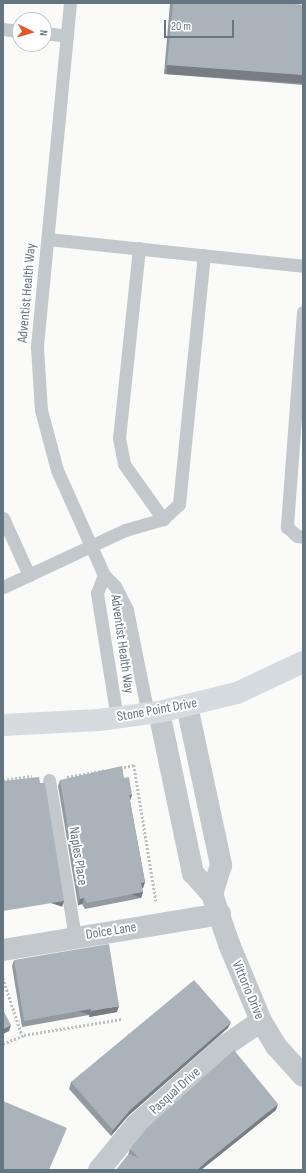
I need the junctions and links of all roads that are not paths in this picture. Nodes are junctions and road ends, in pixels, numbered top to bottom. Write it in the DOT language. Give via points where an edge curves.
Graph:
graph roads {
  1 [pos="70,3"];
  2 [pos="52,34"];
  3 [pos="67,36"];
  4 [pos="48,239"];
  5 [pos="139,248"];
  6 [pos="204,255"];
  7 [pos="303,266"];
  8 [pos="303,312"];
  9 [pos="3,518"];
  10 [pos="163,519"];
  11 [pos="303,537"];
  12 [pos="91,547"];
  13 [pos="29,575"];
  14 [pos="104,575"];
  15 [pos="3,587"];
  16 [pos="303,662"];
  17 [pos="187,706"];
  18 [pos="154,713"];
  19 [pos="117,718"];
  20 [pos="3,725"];
  21 [pos="49,780"];
  22 [pos="216,843"];
  23 [pos="188,849"];
  24 [pos="212,894"];
  25 [pos="220,914"];
  26 [pos="75,937"];
  27 [pos="3,950"];
  28 [pos="261,1021"];
  29 [pos="303,1076"];
  30 [pos="99,1170"];
  1 -- 3 [label="lane, Adventist Health Way"];
  2 -- 3 [label="lane"];
  3 -- 4 [label="lane, Adventist Health Way"];
  4 -- 5 [label="lane"];
  4 -- 12 [label="lane, Adventist Health Way" via="37,347 41,410 57,470"];
  5 -- 6 [label="lane"];
  5 -- 10 [label="lane" via="119,438 124,464"];
  6 -- 7 [label="lane"];
  6 -- 10 [label="lane" via="179,504"];
  8 -- 11 [label="lane" via="287,527 297,536"];
  9 -- 13 [label="lane"];
  10 -- 12 [label="lane" via="125,530"];
  12 -- 13 [label="lane"];
  12 -- 14 [label="lane, Adventist Health Way"];
  13 -- 15 [label="lane"];
  14 -- 18 [label="lane, Adventist Health Way" via="115,586 127,610"];
  14 -- 19 [label="lane, Adventist Health Way" via="97,593"];
  16 -- 17 [label="street, Stone Point Drive" via="237,693"];
  17 -- 18 [label="street, Stone Point Drive"];
  17 -- 22 [label="street"];
  18 -- 19 [label="street, Stone Point Drive"];
  18 -- 23 [label="street, Vittorio Drive"];
  19 -- 20 [label="street, Stone Point Drive"];
  21 -- 26 [label="lane, Naples Place"];
  22 -- 23 [label="street"];
  22 -- 24 [label="street" via="221,865"];
  23 -- 24 [label="street, Vittorio Drive" via="193,873"];
  24 -- 25 [label="street, Vittorio Drive"];
  25 -- 26 [label="street, Dolce Lane"];
  25 -- 28 [label="street, Vittorio Drive" via="229,944"];
  26 -- 27 [label="street, Dolce Lane"];
  28 -- 29 [label="street, Vittorio Drive" via="276,1046"];
  28 -- 30 [label="street, Pasqual Drive" via="226,1045 136,1125"];
}
